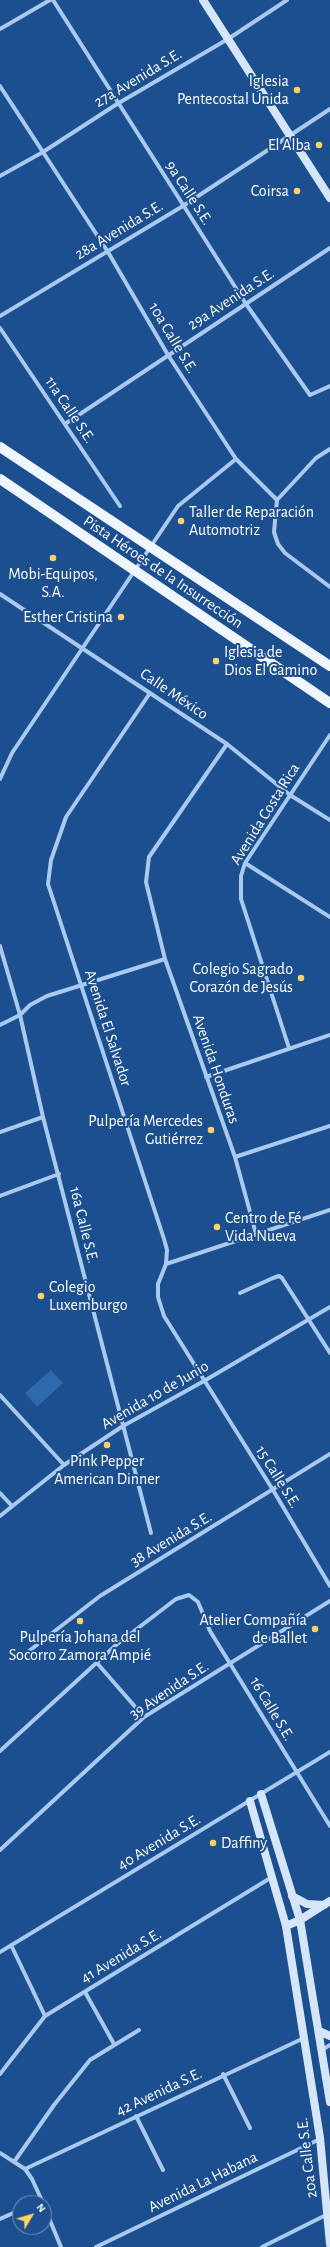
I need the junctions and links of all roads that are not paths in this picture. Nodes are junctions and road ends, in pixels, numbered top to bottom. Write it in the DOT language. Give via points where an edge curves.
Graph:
graph roads {
  1 [pos="50,0"];
  2 [pos="53,0"];
  3 [pos="203,0"];
  4 [pos="288,0"];
  5 [pos="0,29"];
  6 [pos="228,39"];
  7 [pos="0,86"];
  8 [pos="117,104"];
  9 [pos="330,109"];
  10 [pos="290,136"];
  11 [pos="43,152"];
  12 [pos="0,176"];
  13 [pos="330,198"];
  14 [pos="183,206"];
  15 [pos="330,248"];
  16 [pos="108,252"];
  17 [pos="246,304"];
  18 [pos="0,316"];
  19 [pos="0,328"];
  20 [pos="168,355"];
  21 [pos="330,386"];
  22 [pos="65,424"];
  23 [pos="0,447"];
  24 [pos="330,449"];
  25 [pos="236,459"];
  26 [pos="0,478"];
  27 [pos="277,500"];
  28 [pos="120,506"];
  29 [pos="150,547"];
  30 [pos="134,570"];
  31 [pos="330,587"];
  32 [pos="0,594"];
  33 [pos="82,650"];
  34 [pos="330,666"];
  35 [pos="150,693"];
  36 [pos="330,703"];
  37 [pos="330,735"];
  38 [pos="227,744"];
  39 [pos="0,779"];
  40 [pos="290,795"];
  41 [pos="330,820"];
  42 [pos="245,863"];
  43 [pos="330,917"];
  44 [pos="0,946"];
  45 [pos="165,959"];
  46 [pos="81,985"];
  47 [pos="20,1015"];
  48 [pos="0,1025"];
  49 [pos="330,1034"];
  50 [pos="289,1048"];
  51 [pos="206,1077"];
  52 [pos="43,1117"];
  53 [pos="330,1126"];
  54 [pos="0,1132"];
  55 [pos="235,1157"];
  56 [pos="59,1174"];
  57 [pos="0,1196"];
  58 [pos="330,1210"];
  59 [pos="256,1234"];
  60 [pos="166,1264"];
  61 [pos="240,1293"];
  62 [pos="330,1307"];
  63 [pos="309,1319"];
  64 [pos="330,1353"];
  65 [pos="204,1381"];
  66 [pos="0,1395"];
  67 [pos="123,1426"];
  68 [pos="330,1454"];
  69 [pos="64,1466"];
  70 [pos="273,1490"];
  71 [pos="0,1493"];
  72 [pos="12,1506"];
  73 [pos="0,1516"];
  74 [pos="151,1533"];
  75 [pos="330,1586"];
  76 [pos="330,1601"];
  77 [pos="29,1651"];
  78 [pos="97,1663"];
  79 [pos="231,1664"];
  80 [pos="144,1718"];
  81 [pos="0,1751"];
  82 [pos="330,1752"];
  83 [pos="296,1772"];
  84 [pos="261,1794"];
  85 [pos="250,1801"];
  86 [pos="330,1826"];
  87 [pos="0,1850"];
  88 [pos="272,1877"];
  89 [pos="292,1896"];
  90 [pos="327,1903"];
  91 [pos="300,1920"];
  92 [pos="286,1926"];
  93 [pos="11,1945"];
  94 [pos="0,1952"];
  95 [pos="85,1992"];
  96 [pos="45,2016"];
  97 [pos="139,2030"];
  98 [pos="319,2032"];
  99 [pos="330,2036"];
  100 [pos="304,2037"];
  101 [pos="114,2044"];
  102 [pos="330,2045"];
  103 [pos="322,2050"];
  104 [pos="0,2073"];
  105 [pos="223,2074"];
  106 [pos="328,2079"];
  107 [pos="330,2102"];
  108 [pos="136,2116"];
  109 [pos="250,2128"];
  110 [pos="320,2138"];
  111 [pos="0,2153"];
  112 [pos="14,2162"];
  113 [pos="24,2169"];
  114 [pos="163,2170"];
  115 [pos="38,2195"];
  116 [pos="12,2213"];
  117 [pos="329,2213"];
  118 [pos="0,2218"];
  119 [pos="52,2225"];
  120 [pos="330,2244"];
  121 [pos="61,2247"];
  122 [pos="96,2247"];
  123 [pos="262,2247"];
  1 -- 5 [label="street"];
  2 -- 8 [label="street, 9a Calle S.E."];
  3 -- 6 [label="street"];
  4 -- 6 [label="street, 27a Avenida S.E."];
  6 -- 8 [label="street, 27a Avenida S.E."];
  6 -- 10 [label="street"];
  7 -- 11 [label="street, 10a Calle S.E."];
  8 -- 11 [label="street, 27a Avenida S.E."];
  8 -- 14 [label="street, 9a Calle S.E."];
  9 -- 10 [label="street, 28a Avenida S.E."];
  10 -- 13 [label="street"];
  10 -- 14 [label="street, 28a Avenida S.E."];
  11 -- 12 [label="street, 27a Avenida S.E."];
  11 -- 16 [label="street, 10a Calle S.E."];
  14 -- 16 [label="street, 28a Avenida S.E."];
  14 -- 17 [label="street, 9a Calle S.E."];
  15 -- 17 [label="street, 29a Avenida S.E."];
  16 -- 18 [label="street, 28a Avenida S.E."];
  16 -- 20 [label="street, 10a Calle S.E."];
  17 -- 20 [label="street, 29a Avenida S.E."];
  17 -- 21 [label="street, 9a Calle S.E." via="310,395"];
  19 -- 22 [label="street, 11a Calle S.E."];
  20 -- 22 [label="street, 29a Avenida S.E."];
  20 -- 25 [label="street, 10a Calle S.E."];
  22 -- 28 [label="street, 11a Calle S.E."];
  23 -- 29 [label="main road, Pista Héroes de la Insurrección"];
  24 -- 27 [label="street" via="316,458"];
  25 -- 27 [label="street, 10a Calle S.E."];
  25 -- 29 [label="street" via="178,506"];
  26 -- 30 [label="main road, Pista Héroes de la Insurrección"];
  27 -- 31 [label="street" via="274,532 278,544 285,553"];
  29 -- 30 [label="street"];
  29 -- 34 [label="main road, Pista Héroes de la Insurrección"];
  30 -- 33 [label="street"];
  30 -- 36 [label="main road, Pista Héroes de la Insurrección"];
  32 -- 33 [label="street, Calle México"];
  33 -- 35 [label="street, Calle México"];
  33 -- 39 [label="street" via="12,752"];
  35 -- 38 [label="street, Calle México"];
  35 -- 46 [label="street, Avenida El Salvador" via="66,817 51,860 48,884"];
  37 -- 40 [label="street, Avenida Costa Rica"];
  38 -- 40 [label="street, Calle México"];
  38 -- 45 [label="street, Avenida Honduras" via="149,857 146,882"];
  40 -- 41 [label="street, Calle México"];
  40 -- 42 [label="street, Avenida Costa Rica"];
  42 -- 43 [label="street"];
  42 -- 50 [label="street, Avenida Costa Rica" via="241,876 241,900"];
  44 -- 47 [label="street, 16a Calle S.E."];
  45 -- 46 [label="street"];
  45 -- 51 [label="street, Avenida Honduras"];
  46 -- 47 [label="street" via="47,996 30,1005"];
  46 -- 60 [label="street, Avenida El Salvador" via="163,1234 167,1250"];
  47 -- 48 [label="street"];
  47 -- 52 [label="street, 16a Calle S.E."];
  49 -- 50 [label="street"];
  50 -- 51 [label="street"];
  51 -- 55 [label="street, Avenida Honduras"];
  52 -- 54 [label="street"];
  52 -- 56 [label="street, 16a Calle S.E."];
  53 -- 55 [label="street"];
  55 -- 59 [label="street, Avenida Honduras"];
  56 -- 57 [label="street"];
  56 -- 67 [label="street, 16a Calle S.E."];
  58 -- 59 [label="street"];
  59 -- 60 [label="street"];
  60 -- 65 [label="street, Avenida El Salvador" via="158,1284 158,1297 164,1316"];
  61 -- 63 [label="street" via="278,1276 282,1278"];
  62 -- 63 [label="street, Avenida 10 de Junio"];
  63 -- 64 [label="street"];
  63 -- 65 [label="street, Avenida 10 de Junio"];
  65 -- 67 [label="street, Avenida 10 de Junio"];
  65 -- 70 [label="street, 15 Calle S.E."];
  66 -- 69 [label="street"];
  67 -- 69 [label="street, Avenida 10 de Junio"];
  67 -- 74 [label="street, 16a Calle S.E."];
  68 -- 70 [label="street, 38 Avenida S.E."];
  69 -- 72 [label="street, Avenida 10 de Junio"];
  70 -- 75 [label="street, 15 Calle S.E."];
  70 -- 77 [label="street, 38 Avenida S.E." via="100,1596"];
  71 -- 72 [label="street"];
  72 -- 73 [label="street, Avenida 10 de Junio"];
  76 -- 79 [label="street, 39 Avenida S.E."];
  78 -- 79 [label="street, 16 Calle S.E." via="116,1645 176,1599 189,1595 198,1602 210,1631"];
  78 -- 80 [label="street"];
  78 -- 81 [label="street"];
  79 -- 80 [label="street, 39 Avenida S.E."];
  79 -- 83 [label="street, 16 Calle S.E."];
  80 -- 87 [label="street, 39 Avenida S.E."];
  82 -- 83 [label="street, 40 Avenida S.E."];
  83 -- 84 [label="street, 40 Avenida S.E."];
  83 -- 86 [label="street, 16 Calle S.E."];
  84 -- 85 [label="street, 40 Avenida S.E."];
  84 -- 89 [label="street, 20a Calle S.E."];
  85 -- 88 [label="street, 20a Calle S.E."];
  85 -- 93 [label="street, 40 Avenida S.E."];
  88 -- 92 [label="street, 20a Calle S.E."];
  88 -- 95 [label="street, 41 Avenida S.E."];
  89 -- 90 [label="street" via="307,1904"];
  89 -- 91 [label="street, 20a Calle S.E."];
  90 -- 91 [label="street"];
  91 -- 92 [label="street"];
  91 -- 98 [label="street, 20a Calle S.E."];
  92 -- 100 [label="street, 20a Calle S.E."];
  93 -- 94 [label="street, 40 Avenida S.E."];
  93 -- 96 [label="street"];
  95 -- 96 [label="street, 41 Avenida S.E."];
  95 -- 101 [label="street"];
  96 -- 104 [label="street, 41 Avenida S.E."];
  97 -- 101 [label="street"];
  98 -- 99 [label="street"];
  98 -- 103 [label="street, 20a Calle S.E."];
  100 -- 105 [label="street, 42 Avenida S.E."];
  100 -- 110 [label="street, 20a Calle S.E."];
  101 -- 112 [label="street" via="90,2060"];
  102 -- 103 [label="street"];
  103 -- 106 [label="street, 20a Calle S.E."];
  105 -- 108 [label="street, 42 Avenida S.E."];
  105 -- 109 [label="street"];
  106 -- 107 [label="street, 20a Calle S.E."];
  108 -- 113 [label="street, 42 Avenida S.E."];
  108 -- 114 [label="street"];
  110 -- 117 [label="street, 20a Calle S.E."];
  110 -- 122 [label="street, Avenida La Habana"];
  111 -- 112 [label="street"];
  112 -- 113 [label="street"];
  113 -- 115 [label="street"];
  116 -- 118 [label="street"];
  117 -- 120 [label="street, 20a Calle S.E."];
  117 -- 123 [label="street"];
  119 -- 121 [label="street"];
}
